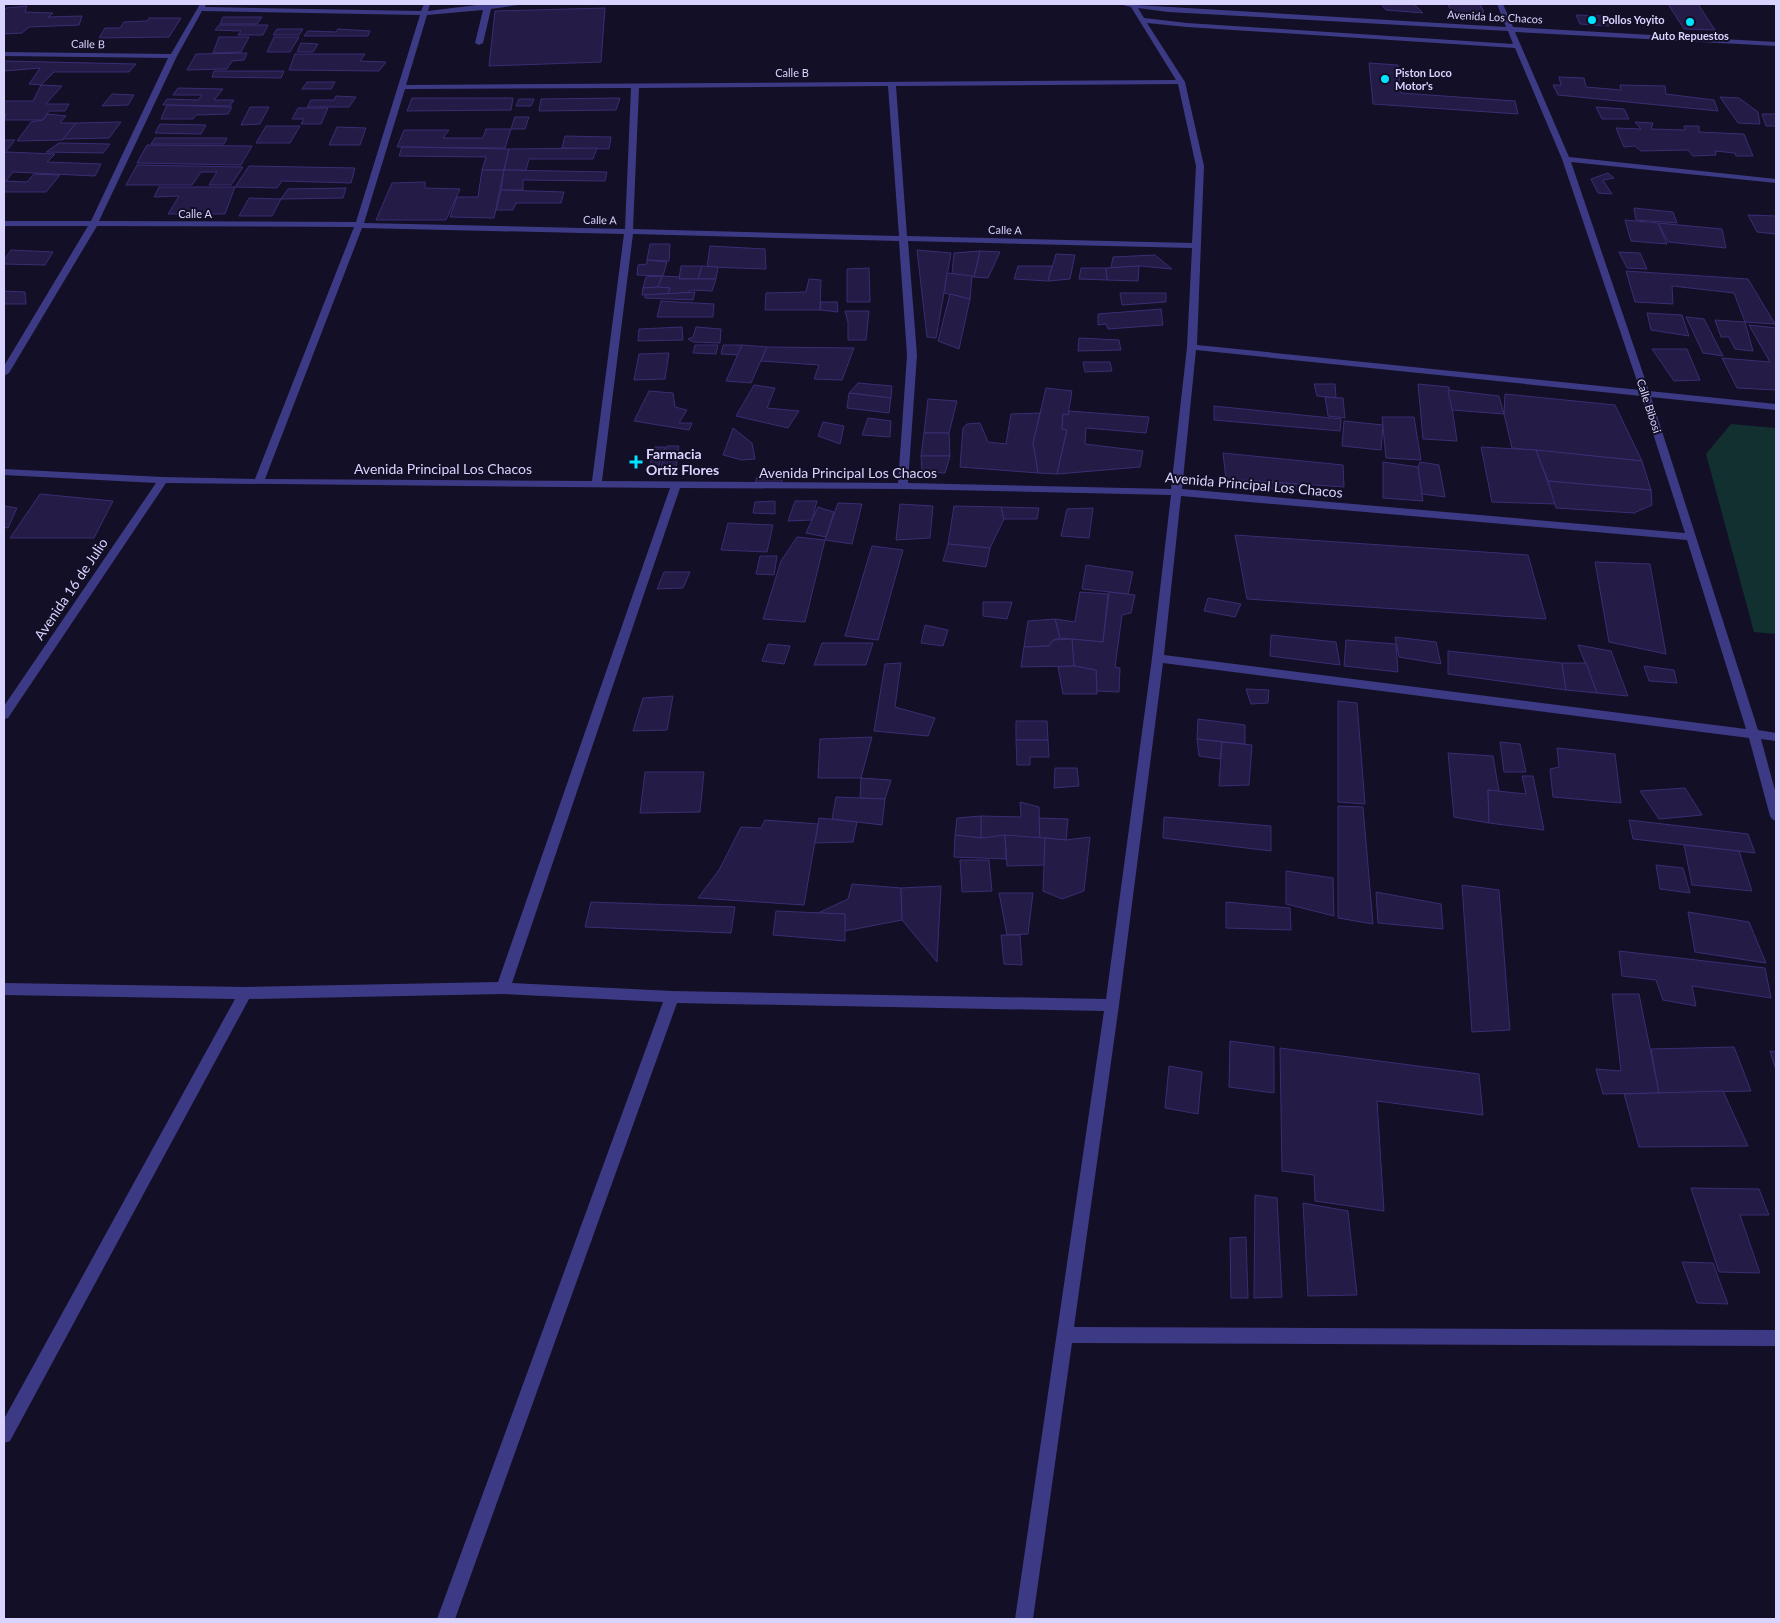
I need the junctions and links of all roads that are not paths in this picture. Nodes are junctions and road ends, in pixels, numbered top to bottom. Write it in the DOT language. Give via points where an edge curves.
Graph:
graph roads {
  1 [pos="427,4"];
  2 [pos="522,4"];
  3 [pos="1500,4"];
  4 [pos="488,5"];
  5 [pos="1129,5"];
  6 [pos="201,6"];
  7 [pos="424,13"];
  8 [pos="1142,20"];
  9 [pos="1510,30"];
  10 [pos="479,43"];
  11 [pos="1776,44"];
  12 [pos="1517,46"];
  13 [pos="4,54"];
  14 [pos="173,56"];
  15 [pos="1181,82"];
  16 [pos="892,84"];
  17 [pos="635,86"];
  18 [pos="403,87"];
  19 [pos="1566,159"];
  20 [pos="1776,181"];
  21 [pos="4,224"];
  22 [pos="93,225"];
  23 [pos="359,225"];
  24 [pos="628,232"];
  25 [pos="902,239"];
  26 [pos="1196,246"];
  27 [pos="1192,347"];
  28 [pos="4,373"];
  29 [pos="1645,392"];
  30 [pos="1776,407"];
  31 [pos="4,472"];
  32 [pos="163,480"];
  33 [pos="259,482"];
  34 [pos="597,483"];
  35 [pos="676,486"];
  36 [pos="903,486"];
  37 [pos="1177,492"];
  38 [pos="1690,537"];
  39 [pos="1158,658"];
  40 [pos="4,715"];
  41 [pos="1754,735"];
  42 [pos="1776,737"];
  43 [pos="1776,816"];
  44 [pos="503,988"];
  45 [pos="4,989"];
  46 [pos="245,993"];
  47 [pos="672,997"];
  48 [pos="1112,1005"];
  49 [pos="1065,1335"];
  50 [pos="1776,1338"];
  51 [pos="4,1435"];
  52 [pos="446,1619"];
  53 [pos="1024,1619"];
  1 -- 7 [label="street"];
  2 -- 4 [label="street"];
  3 -- 9 [label="street, Calle Bibosi"];
  4 -- 7 [label="street"];
  4 -- 10 [label="street"];
  5 -- 8 [label="street"];
  5 -- 9 [label="street, Avenida Los Chacos"];
  6 -- 7 [label="street"];
  6 -- 14 [label="street"];
  7 -- 18 [label="street"];
  8 -- 12 [label="street"];
  8 -- 15 [label="street"];
  9 -- 11 [label="street, Avenida Los Chacos"];
  9 -- 12 [label="street, Calle Bibosi"];
  12 -- 19 [label="street, Calle Bibosi"];
  13 -- 14 [label="street, Calle B"];
  14 -- 22 [label="street"];
  15 -- 16 [label="street, Calle B"];
  15 -- 26 [label="street" via="1200,166"];
  16 -- 17 [label="street, Calle B"];
  16 -- 25 [label="street"];
  17 -- 18 [label="street, Calle B"];
  17 -- 24 [label="street"];
  18 -- 23 [label="street"];
  19 -- 20 [label="street"];
  19 -- 29 [label="street, Calle Bibosi"];
  21 -- 22 [label="street, Calle A"];
  22 -- 23 [label="street, Calle A"];
  22 -- 28 [label="street"];
  23 -- 24 [label="street, Calle A"];
  23 -- 33 [label="street"];
  24 -- 25 [label="street, Calle A"];
  24 -- 34 [label="street"];
  25 -- 26 [label="street, Calle A"];
  25 -- 36 [label="street" via="912,355"];
  26 -- 27 [label="street"];
  27 -- 29 [label="street"];
  27 -- 37 [label="street"];
  29 -- 30 [label="street"];
  29 -- 38 [label="street, Calle Bibosi"];
  31 -- 32 [label="street, Avenida Principal Los Chacos"];
  32 -- 33 [label="street, Avenida Principal Los Chacos"];
  32 -- 40 [label="street, Avenida 16 de Julio"];
  33 -- 34 [label="street, Avenida Principal Los Chacos"];
  34 -- 35 [label="street, Avenida Principal Los Chacos"];
  35 -- 36 [label="street, Avenida Principal Los Chacos"];
  35 -- 44 [label="street"];
  36 -- 37 [label="street, Avenida Principal Los Chacos"];
  37 -- 38 [label="street, Avenida Principal Los Chacos"];
  37 -- 39 [label="street"];
  38 -- 41 [label="street, Calle Bibosi"];
  39 -- 41 [label="street"];
  39 -- 48 [label="street"];
  41 -- 42 [label="street"];
  41 -- 43 [label="street, Calle Bibosi"];
  44 -- 46 [label="street"];
  44 -- 47 [label="street"];
  45 -- 46 [label="street"];
  46 -- 51 [label="street"];
  47 -- 48 [label="street"];
  47 -- 52 [label="street"];
  48 -- 49 [label="street"];
  49 -- 50 [label="street"];
  49 -- 53 [label="street"];
}
